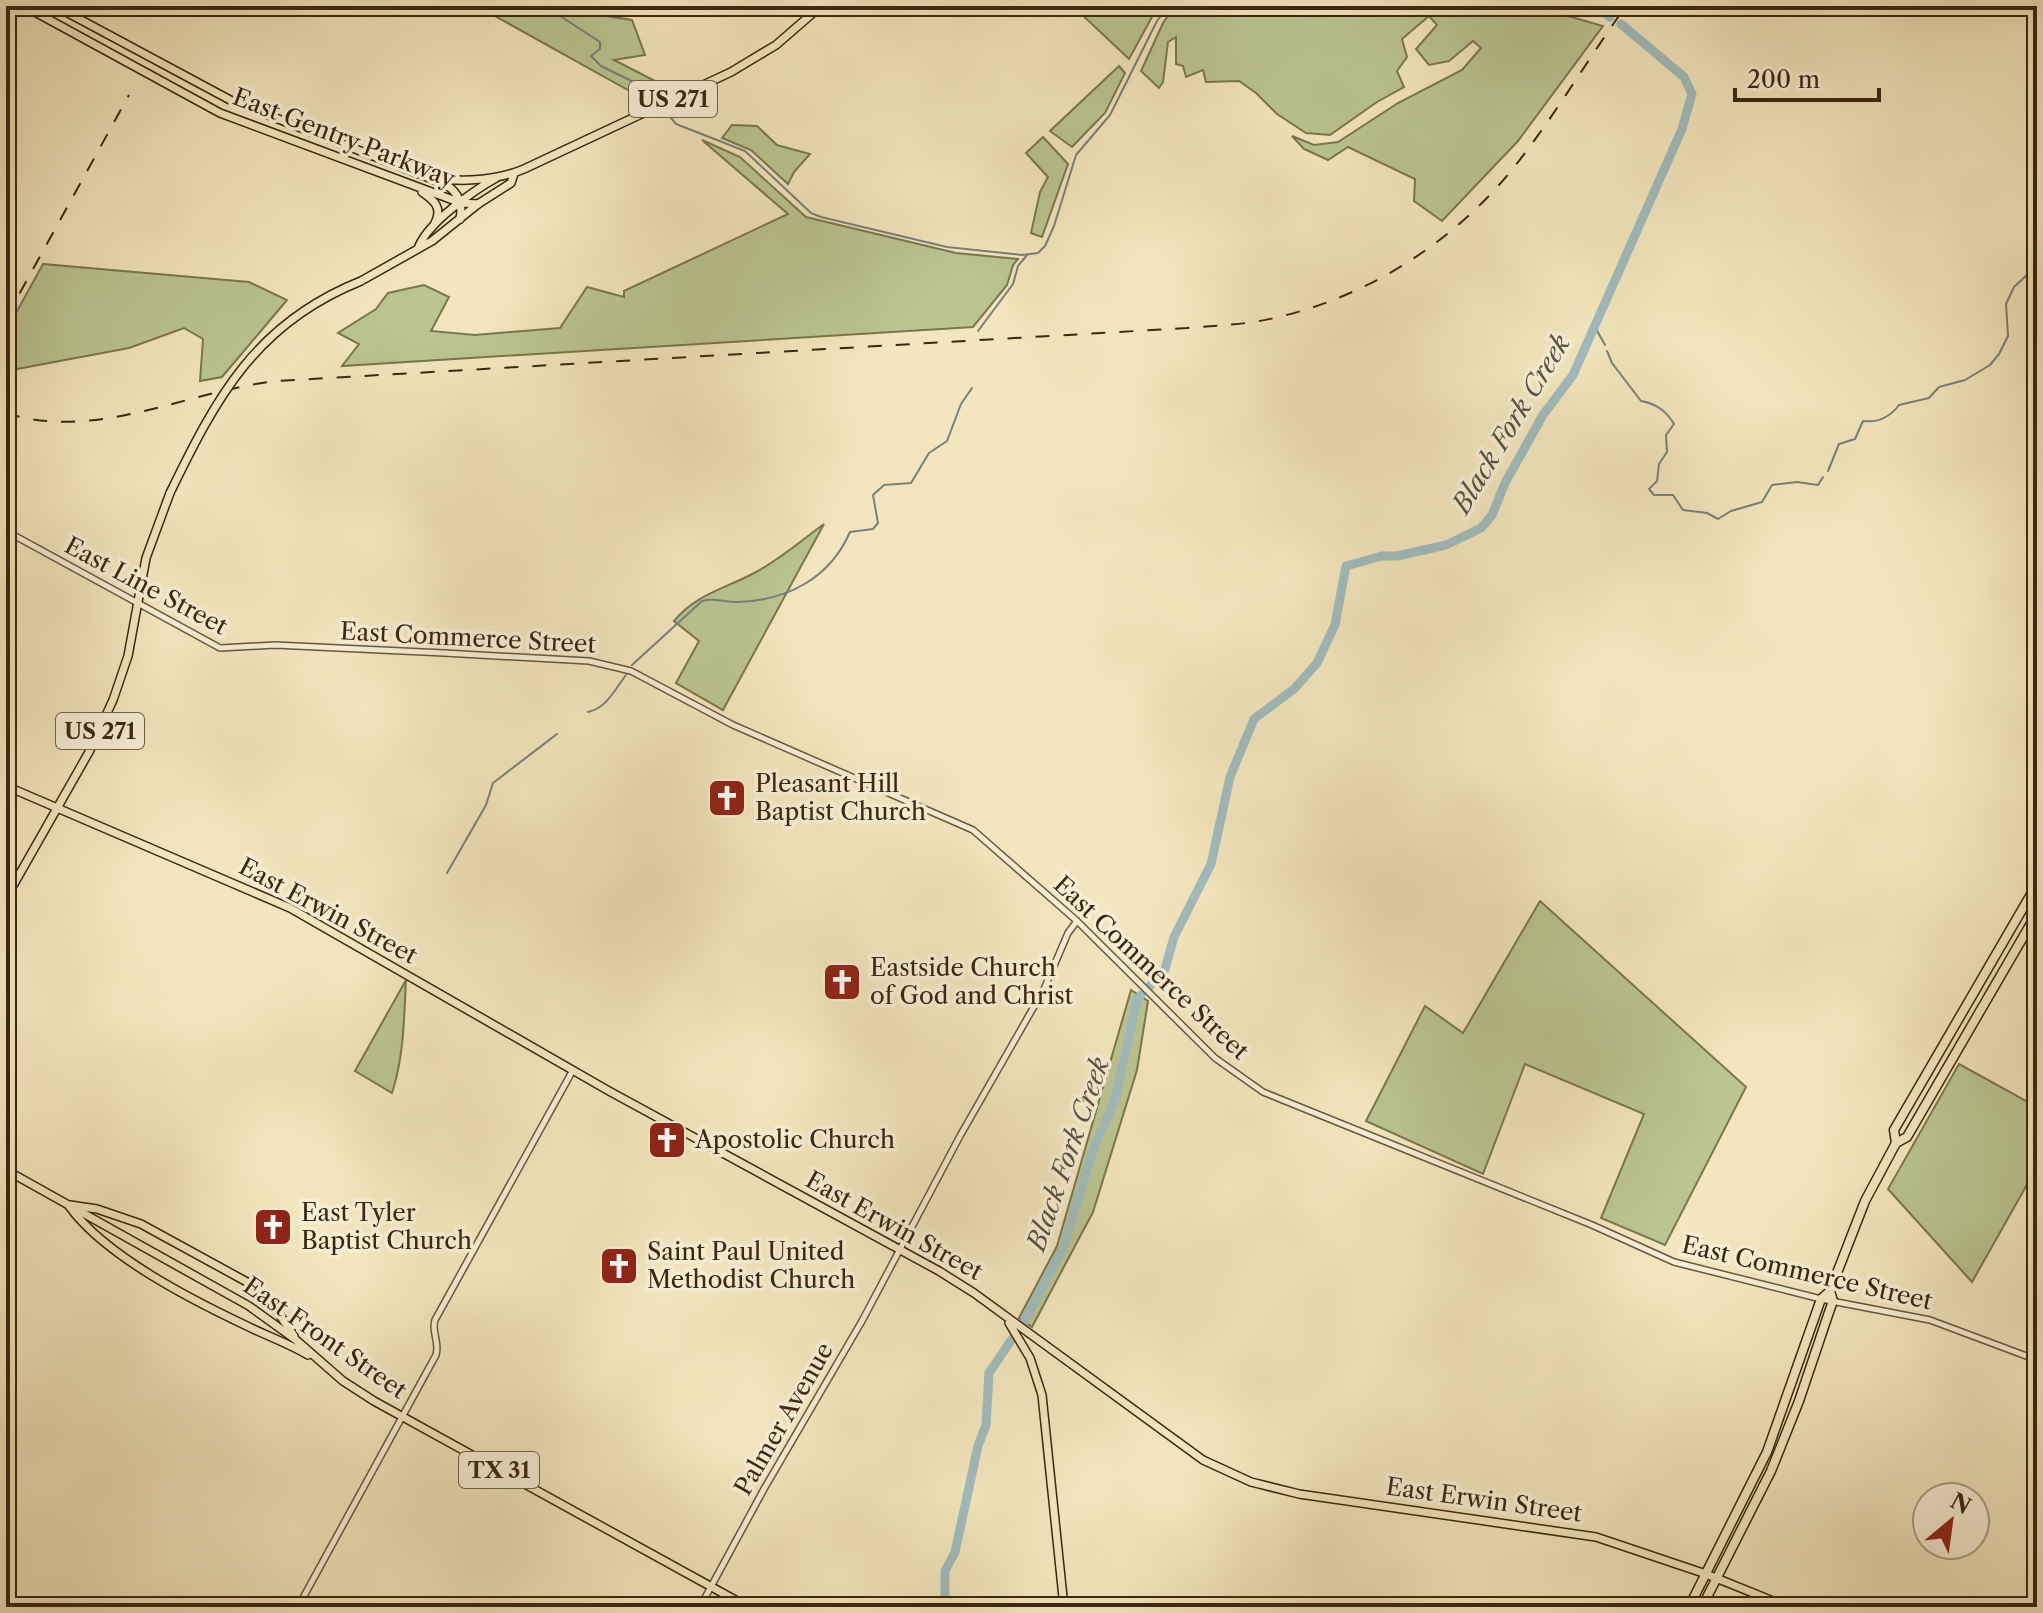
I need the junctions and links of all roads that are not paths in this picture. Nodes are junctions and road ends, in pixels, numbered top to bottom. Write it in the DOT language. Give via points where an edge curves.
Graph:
graph roads {
  1 [pos="24,6"];
  2 [pos="55,6"];
  3 [pos="821,6"];
  4 [pos="514,174"];
  5 [pos="501,175"];
  6 [pos="428,176"];
  7 [pos="413,186"];
  8 [pos="461,203"];
  9 [pos="478,204"];
  10 [pos="460,219"];
  11 [pos="431,229"];
  12 [pos="419,247"];
  13 [pos="6,531"];
  14 [pos="137,603"];
  15 [pos="275,645"];
  16 [pos="6,786"];
  17 [pos="58,807"];
  18 [pos="2037,884"];
  19 [pos="6,898"];
  20 [pos="2037,913"];
  21 [pos="1077,921"];
  22 [pos="1972,995"];
  23 [pos="1985,1003"];
  24 [pos="573,1070"];
  25 [pos="1896,1143"];
  26 [pos="6,1170"];
  27 [pos="68,1205"];
  28 [pos="900,1250"];
  29 [pos="1830,1291"];
  30 [pos="1821,1299"];
  31 [pos="1833,1301"];
  32 [pos="1000,1312"];
  33 [pos="296,1340"];
  34 [pos="1043,1344"];
  35 [pos="1030,1358"];
  36 [pos="2037,1360"];
  37 [pos="324,1364"];
  38 [pos="403,1418"];
  39 [pos="1706,1574"];
  40 [pos="1717,1579"];
  41 [pos="711,1587"];
  42 [pos="298,1607"];
  43 [pos="700,1607"];
  44 [pos="748,1607"];
  45 [pos="1064,1607"];
  46 [pos="1689,1607"];
  47 [pos="1702,1607"];
  48 [pos="1788,1607"];
  1 -- 7 [label="main road, East Gentry Parkway" via="240,122"];
  2 -- 6 [label="main road, East Gentry Parkway" via="249,109"];
  3 -- 4 [label="main road, East Gentry Parkway / US 271" via="787,37 731,72"];
  4 -- 5 [label="main road, East Gentry Parkway / US 271"];
  4 -- 9 [label="main road, East Gentry Parkway / US 271" via="511,183"];
  5 -- 6 [label="main road, East Gentry Parkway" via="462,181"];
  5 -- 8 [label="main road, US 271"];
  6 -- 8 [label="main road, East Gentry Parkway" via="453,189"];
  7 -- 8 [label="main road, East Gentry Parkway"];
  7 -- 11 [label="main road" via="437,205"];
  8 -- 9 [label="main road"];
  8 -- 10 [label="main road"];
  8 -- 11 [label="main road, US 271"];
  9 -- 10 [label="main road, US 271"];
  10 -- 12 [label="main road, US 271"];
  11 -- 12 [label="main road, US 271"];
  12 -- 14 [label="main road, US 271, bridge" via="306,308 254,352 224,393 170,493 148,549"];
  13 -- 14 [label="street, East Line Street"];
  14 -- 15 [label="street, East Line Street" via="220,648"];
  14 -- 17 [label="main road, US 271" via="118,688"];
  15 -- 21 [label="street, East Commerce Street" via="589,661 622,668 743,730 966,825"];
  16 -- 17 [label="main road, East Erwin Street"];
  17 -- 19 [label="main road, US 271"];
  17 -- 24 [label="main road, East Erwin Street" via="290,908"];
  18 -- 22 [label="highway"];
  20 -- 23 [label="highway"];
  21 -- 28 [label="street, Palmer Avenue"];
  21 -- 30 [label="street, East Commerce Street" via="1208,1052 1263,1092 1674,1262"];
  22 -- 23 [label="highway"];
  22 -- 25 [label="highway" via="1894,1130"];
  23 -- 25 [label="highway" via="1907,1137"];
  24 -- 28 [label="main road, East Erwin Street"];
  24 -- 38 [label="street" via="434,1322 437,1352"];
  25 -- 29 [label="highway" via="1856,1221"];
  26 -- 27 [label="main road, East Front Street / TX 31"];
  27 -- 33 [label="main road, East Front Street / TX 31" via="231,1296"];
  27 -- 33 [label="main road" via="134,1221 247,1282 271,1302"];
  27 -- 37 [label="main road" via="126,1259"];
  28 -- 32 [label="main road, East Erwin Street"];
  28 -- 41 [label="street, Palmer Avenue"];
  29 -- 30 [label="highway"];
  29 -- 31 [label="highway"];
  30 -- 31 [label="street, East Commerce Street"];
  30 -- 39 [label="highway" via="1764,1460"];
  31 -- 36 [label="street, East Commerce Street" via="1930,1320"];
  31 -- 40 [label="highway" via="1777,1459"];
  32 -- 34 [label="main road, East Erwin Street"];
  32 -- 35 [label="main road"];
  33 -- 37 [label="main road, East Front Street / TX 31"];
  34 -- 35 [label="main road" via="1033,1348"];
  34 -- 39 [label="main road, East Erwin Street" via="1189,1451 1251,1482 1311,1496 1588,1535"];
  35 -- 45 [label="main road" via="1047,1425"];
  37 -- 38 [label="main road, East Front Street / TX 31"];
  38 -- 41 [label="main road, East Front Street / TX 31"];
  38 -- 42 [label="street"];
  39 -- 40 [label="main road, East Erwin Street"];
  39 -- 46 [label="highway"];
  40 -- 47 [label="highway"];
  40 -- 48 [label="main road, East Erwin Street"];
  41 -- 43 [label="street, Palmer Avenue"];
  41 -- 44 [label="main road, East Front Street / TX 31"];
}
